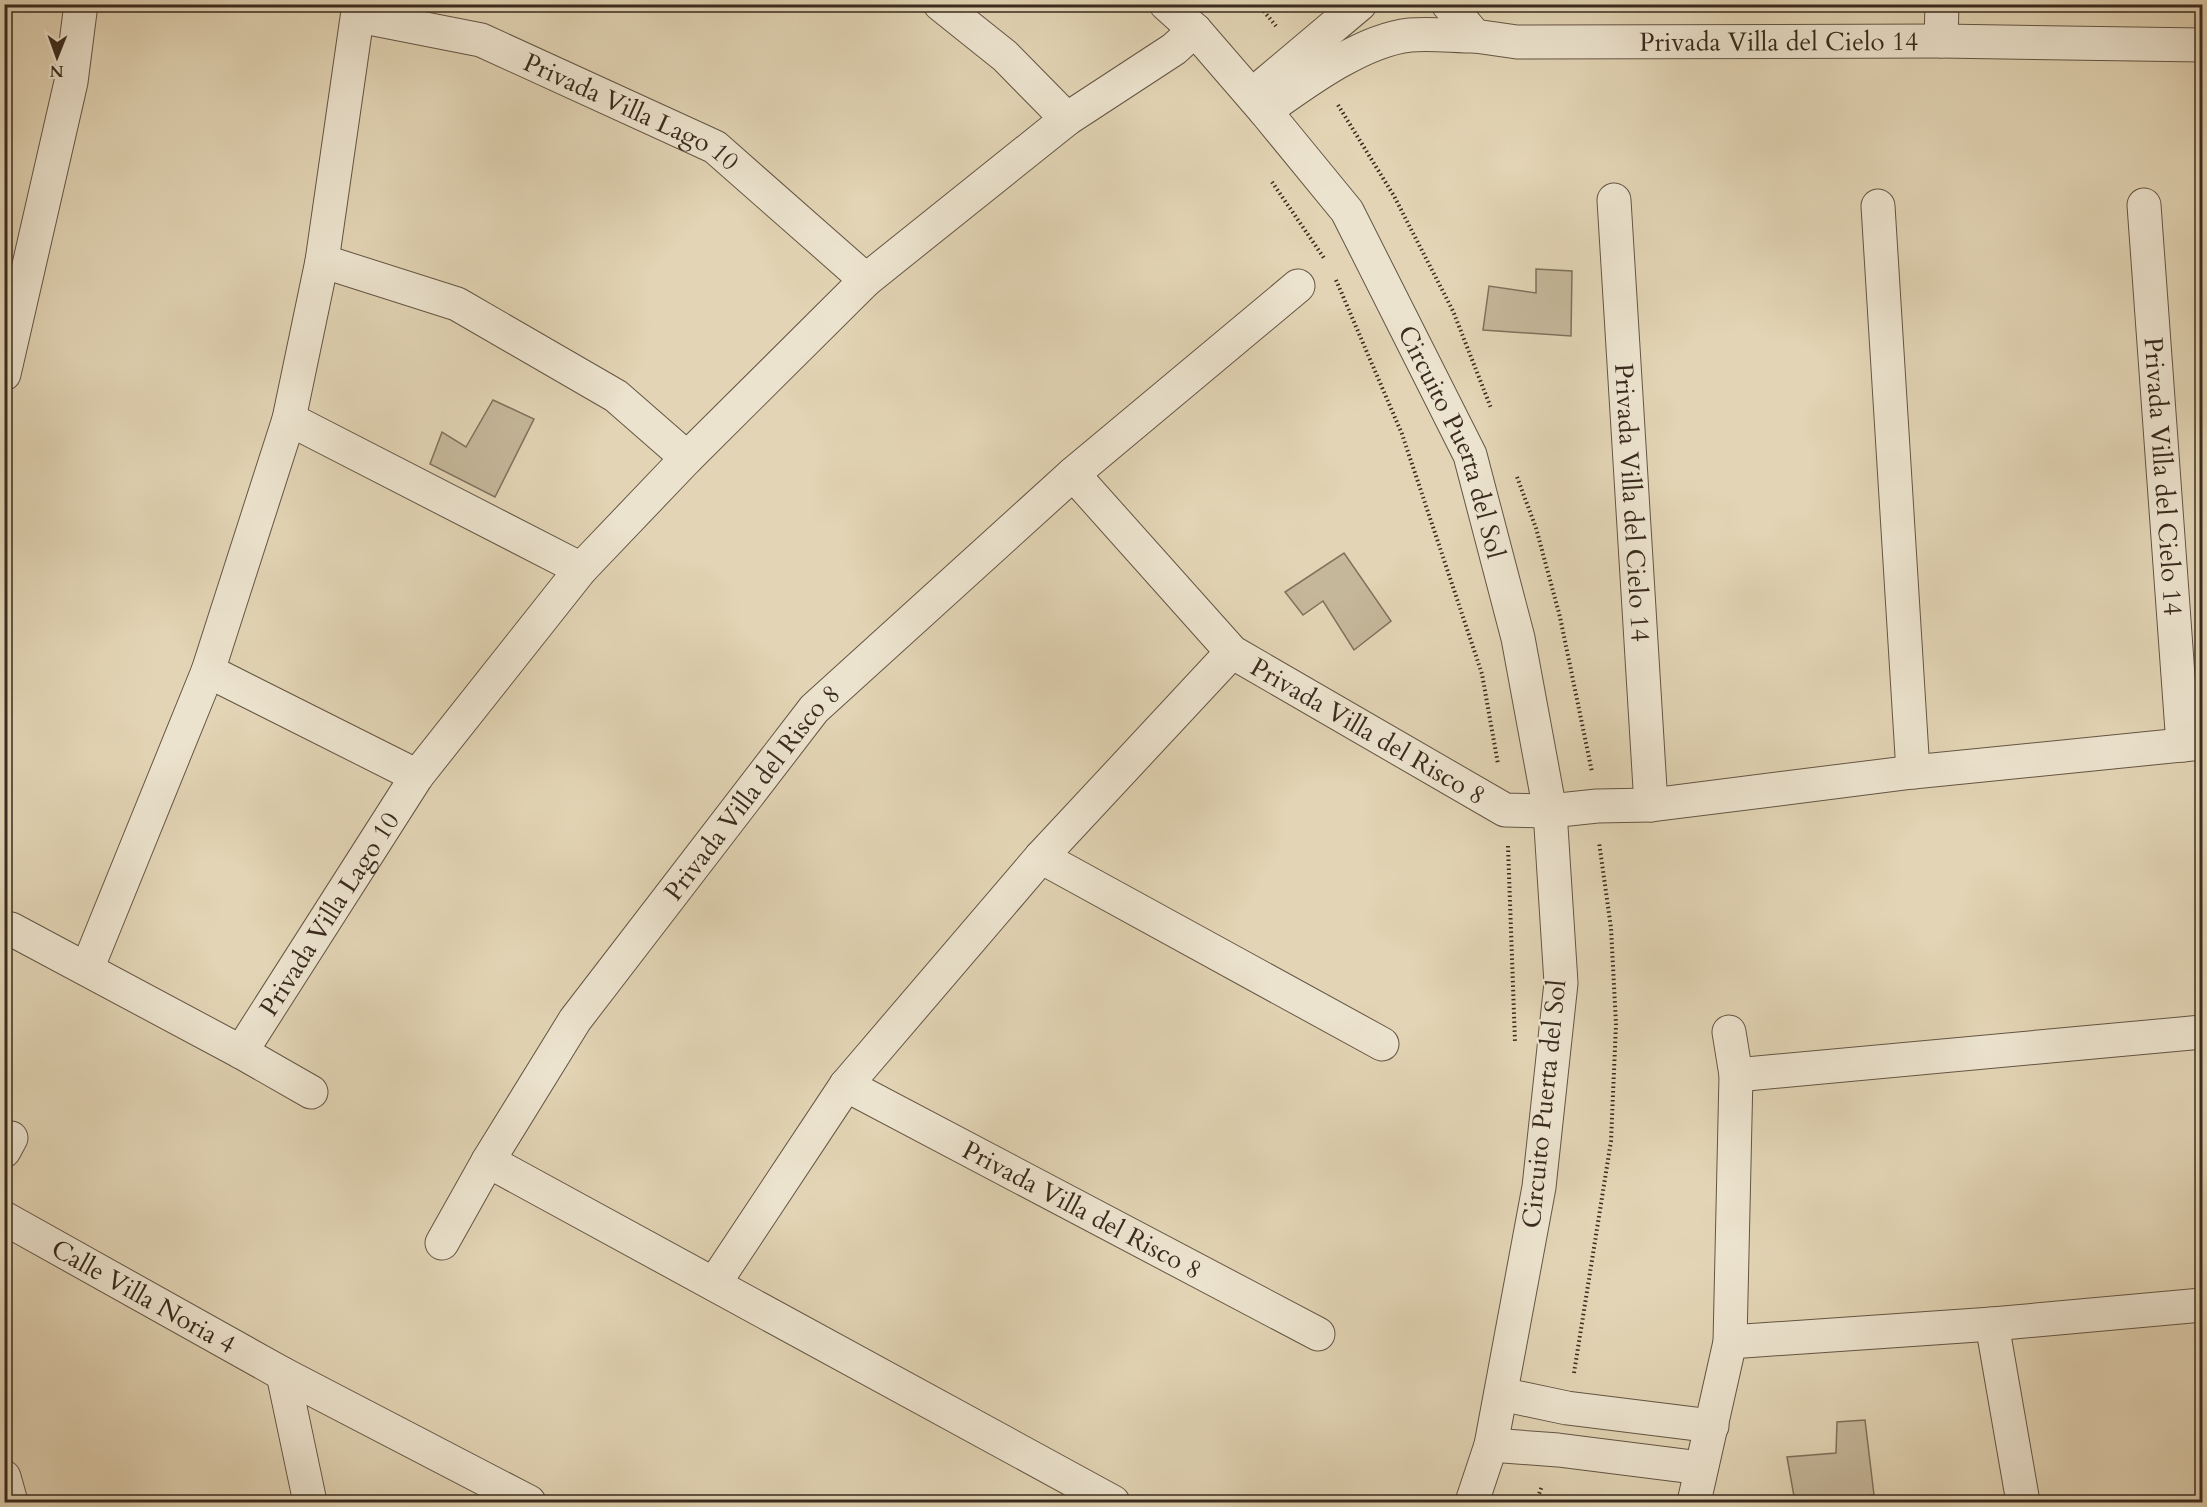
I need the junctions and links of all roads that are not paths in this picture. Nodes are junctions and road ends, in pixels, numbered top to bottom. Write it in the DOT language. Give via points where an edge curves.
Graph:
graph roads {
  1 [pos="81,4"];
  2 [pos="940,4"];
  3 [pos="1166,4"];
  4 [pos="1360,4"];
  5 [pos="1448,4"];
  6 [pos="1942,4"];
  7 [pos="359,10"];
  8 [pos="1475,36"];
  9 [pos="1184,39"];
  10 [pos="1941,41"];
  11 [pos="2202,45"];
  12 [pos="1308,65"];
  13 [pos="1258,103"];
  14 [pos="1067,119"];
  15 [pos="1614,200"];
  16 [pos="2144,205"];
  17 [pos="1878,206"];
  18 [pos="321,261"];
  19 [pos="866,280"];
  20 [pos="1298,286"];
  21 [pos="4,374"];
  22 [pos="289,419"];
  23 [pos="687,458"];
  24 [pos="1073,474"];
  25 [pos="581,568"];
  26 [pos="1232,652"];
  27 [pos="208,671"];
  28 [pos="2193,744"];
  29 [pos="1913,772"];
  30 [pos="417,776"];
  31 [pos="1651,805"];
  32 [pos="1550,811"];
  33 [pos="1041,857"];
  34 [pos="11,928"];
  35 [pos="87,969"];
  36 [pos="1729,1032"];
  37 [pos="2202,1032"];
  38 [pos="1382,1044"];
  39 [pos="241,1052"];
  40 [pos="1736,1075"];
  41 [pos="846,1085"];
  42 [pos="311,1092"];
  43 [pos="488,1161"];
  44 [pos="4,1218"];
  45 [pos="442,1243"];
  46 [pos="714,1284"];
  47 [pos="2202,1305"];
  48 [pos="1992,1324"];
  49 [pos="1318,1334"];
  50 [pos="1730,1342"];
  51 [pos="283,1374"];
  52 [pos="1501,1394"];
  53 [pos="1712,1426"];
  54 [pos="1491,1445"];
  55 [pos="1701,1468"];
  56 [pos="4,1477"];
  57 [pos="11,1503"];
  58 [pos="310,1503"];
  59 [pos="529,1503"];
  60 [pos="1113,1503"];
  61 [pos="1472,1503"];
  62 [pos="1694,1503"];
  63 [pos="2023,1503"];
  1 -- 21 [label="street" via="71,82"];
  2 -- 14 [label="street" via="1005,56"];
  3 -- 9 [label="street, Circuito Puerta del Sol"];
  4 -- 12 [label="street"];
  5 -- 8 [label="street"];
  6 -- 10 [label="street, Privada Villa del Cielo 14"];
  7 -- 18 [label="street, Privada Villa Lago 10"];
  7 -- 19 [label="street, Privada Villa Lago 10" via="481,40 715,147"];
  8 -- 10 [label="street, Privada Villa del Cielo 14" via="1517,42"];
  8 -- 12 [label="street, Privada Villa del Cielo 14" via="1410,35"];
  9 -- 13 [label="street, Circuito Puerta del Sol"];
  9 -- 14 [label="street, Privada Villa Lago 10"];
  10 -- 11 [label="street, Privada Villa del Cielo 14"];
  12 -- 13 [label="street"];
  13 -- 32 [label="street, Circuito Puerta del Sol" via="1347,211 1470,455 1518,638"];
  14 -- 19 [label="street, Privada Villa Lago 10"];
  15 -- 31 [label="street, Privada Villa del Cielo 14"];
  16 -- 28 [label="street, Privada Villa del Cielo 14"];
  17 -- 29 [label="street"];
  18 -- 22 [label="street, Privada Villa Lago 10"];
  18 -- 23 [label="street" via="457,304 616,396"];
  19 -- 23 [label="street, Privada Villa Lago 10"];
  20 -- 24 [label="street, Privada Villa del Risco 8"];
  22 -- 25 [label="street"];
  22 -- 27 [label="street, Privada Villa Lago 10"];
  23 -- 25 [label="street, Privada Villa Lago 10"];
  24 -- 26 [label="street, Privada Villa del Risco 8"];
  24 -- 43 [label="street, Privada Villa del Risco 8" via="814,709 575,1020"];
  25 -- 30 [label="street, Privada Villa Lago 10"];
  26 -- 32 [label="street, Privada Villa del Risco 8" via="1505,810"];
  26 -- 33 [label="street, Privada Villa del Risco 8"];
  27 -- 30 [label="street"];
  27 -- 35 [label="street, Privada Villa Lago 10"];
  28 -- 29 [label="street, Privada Villa del Cielo 14"];
  29 -- 31 [label="street, Privada Villa del Cielo 14"];
  30 -- 39 [label="street, Privada Villa Lago 10"];
  31 -- 32 [label="street, Privada Villa del Cielo 14"];
  32 -- 52 [label="street, Circuito Puerta del Sol" via="1560,983 1539,1187"];
  33 -- 38 [label="street"];
  33 -- 41 [label="street, Privada Villa del Risco 8"];
  34 -- 35 [label="street"];
  35 -- 39 [label="street"];
  36 -- 40 [label="street"];
  37 -- 40 [label="street"];
  39 -- 42 [label="street"];
  40 -- 50 [label="street"];
  41 -- 46 [label="street, Privada Villa del Risco 8"];
  41 -- 49 [label="street, Privada Villa del Risco 8"];
  43 -- 45 [label="street, Privada Villa del Risco 8"];
  43 -- 46 [label="street"];
  44 -- 51 [label="street, Calle Villa Noria 4"];
  46 -- 60 [label="street"];
  47 -- 48 [label="street"];
  48 -- 50 [label="street"];
  48 -- 63 [label="street"];
  50 -- 53 [label="street"];
  51 -- 58 [label="street"];
  51 -- 59 [label="street, Calle Villa Noria 4"];
  52 -- 53 [label="street" via="1567,1408"];
  52 -- 54 [label="street, Circuito Puerta del Sol"];
  53 -- 55 [label="street"];
  54 -- 55 [label="street"];
  54 -- 61 [label="street, Circuito Puerta del Sol"];
  55 -- 62 [label="street"];
  56 -- 57 [label="street"];
}
